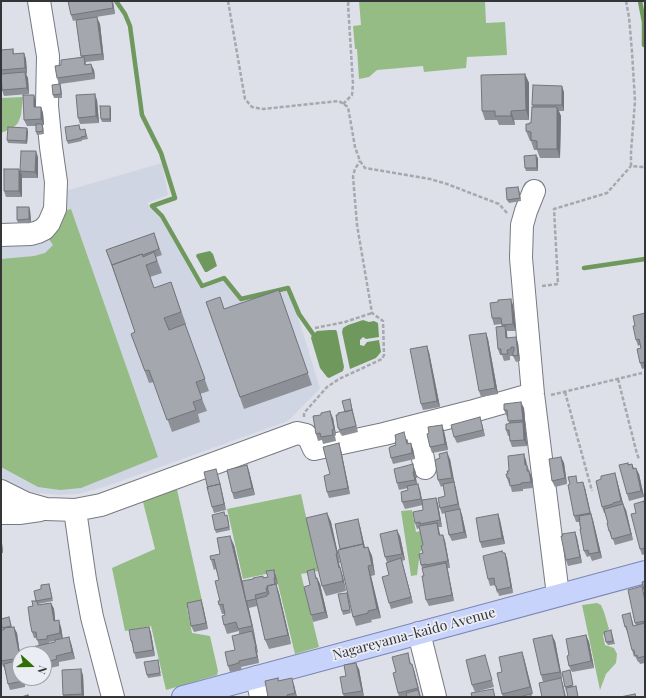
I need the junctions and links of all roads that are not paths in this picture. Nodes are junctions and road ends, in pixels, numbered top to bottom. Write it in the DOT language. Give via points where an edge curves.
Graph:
graph roads {
  1 [pos="39,1"];
  2 [pos="534,191"];
  3 [pos="1,235"];
  4 [pos="533,397"];
  5 [pos="416,426"];
  6 [pos="425,468"];
  7 [pos="1,490"];
  8 [pos="46,509"];
  9 [pos="75,510"];
  10 [pos="1,513"];
  11 [pos="645,572"];
  12 [pos="558,595"];
  13 [pos="419,633"];
  14 [pos="259,687"];
  15 [pos="113,697"];
  16 [pos="183,697"];
  17 [pos="435,697"];
  1 -- 3 [label="street" via="48,56 47,106 56,182 55,209 49,223 38,232"];
  2 -- 4 [label="street" via="522,225 521,258"];
  4 -- 5 [label="street"];
  4 -- 12 [label="street"];
  5 -- 6 [label="street"];
  5 -- 9 [label="street" via="314,449 306,436 297,433 101,505"];
  7 -- 8 [label="street"];
  8 -- 9 [label="street"];
  8 -- 10 [label="street"];
  9 -- 15 [label="street" via="92,618"];
  11 -- 12 [label="main road, Nagareyama-kaido Avenue"];
  12 -- 13 [label="main road, Nagareyama-kaido Avenue"];
  13 -- 14 [label="main road, Nagareyama-kaido Avenue"];
  13 -- 17 [label="street"];
  14 -- 16 [label="main road, Nagareyama-kaido Avenue"];
}
